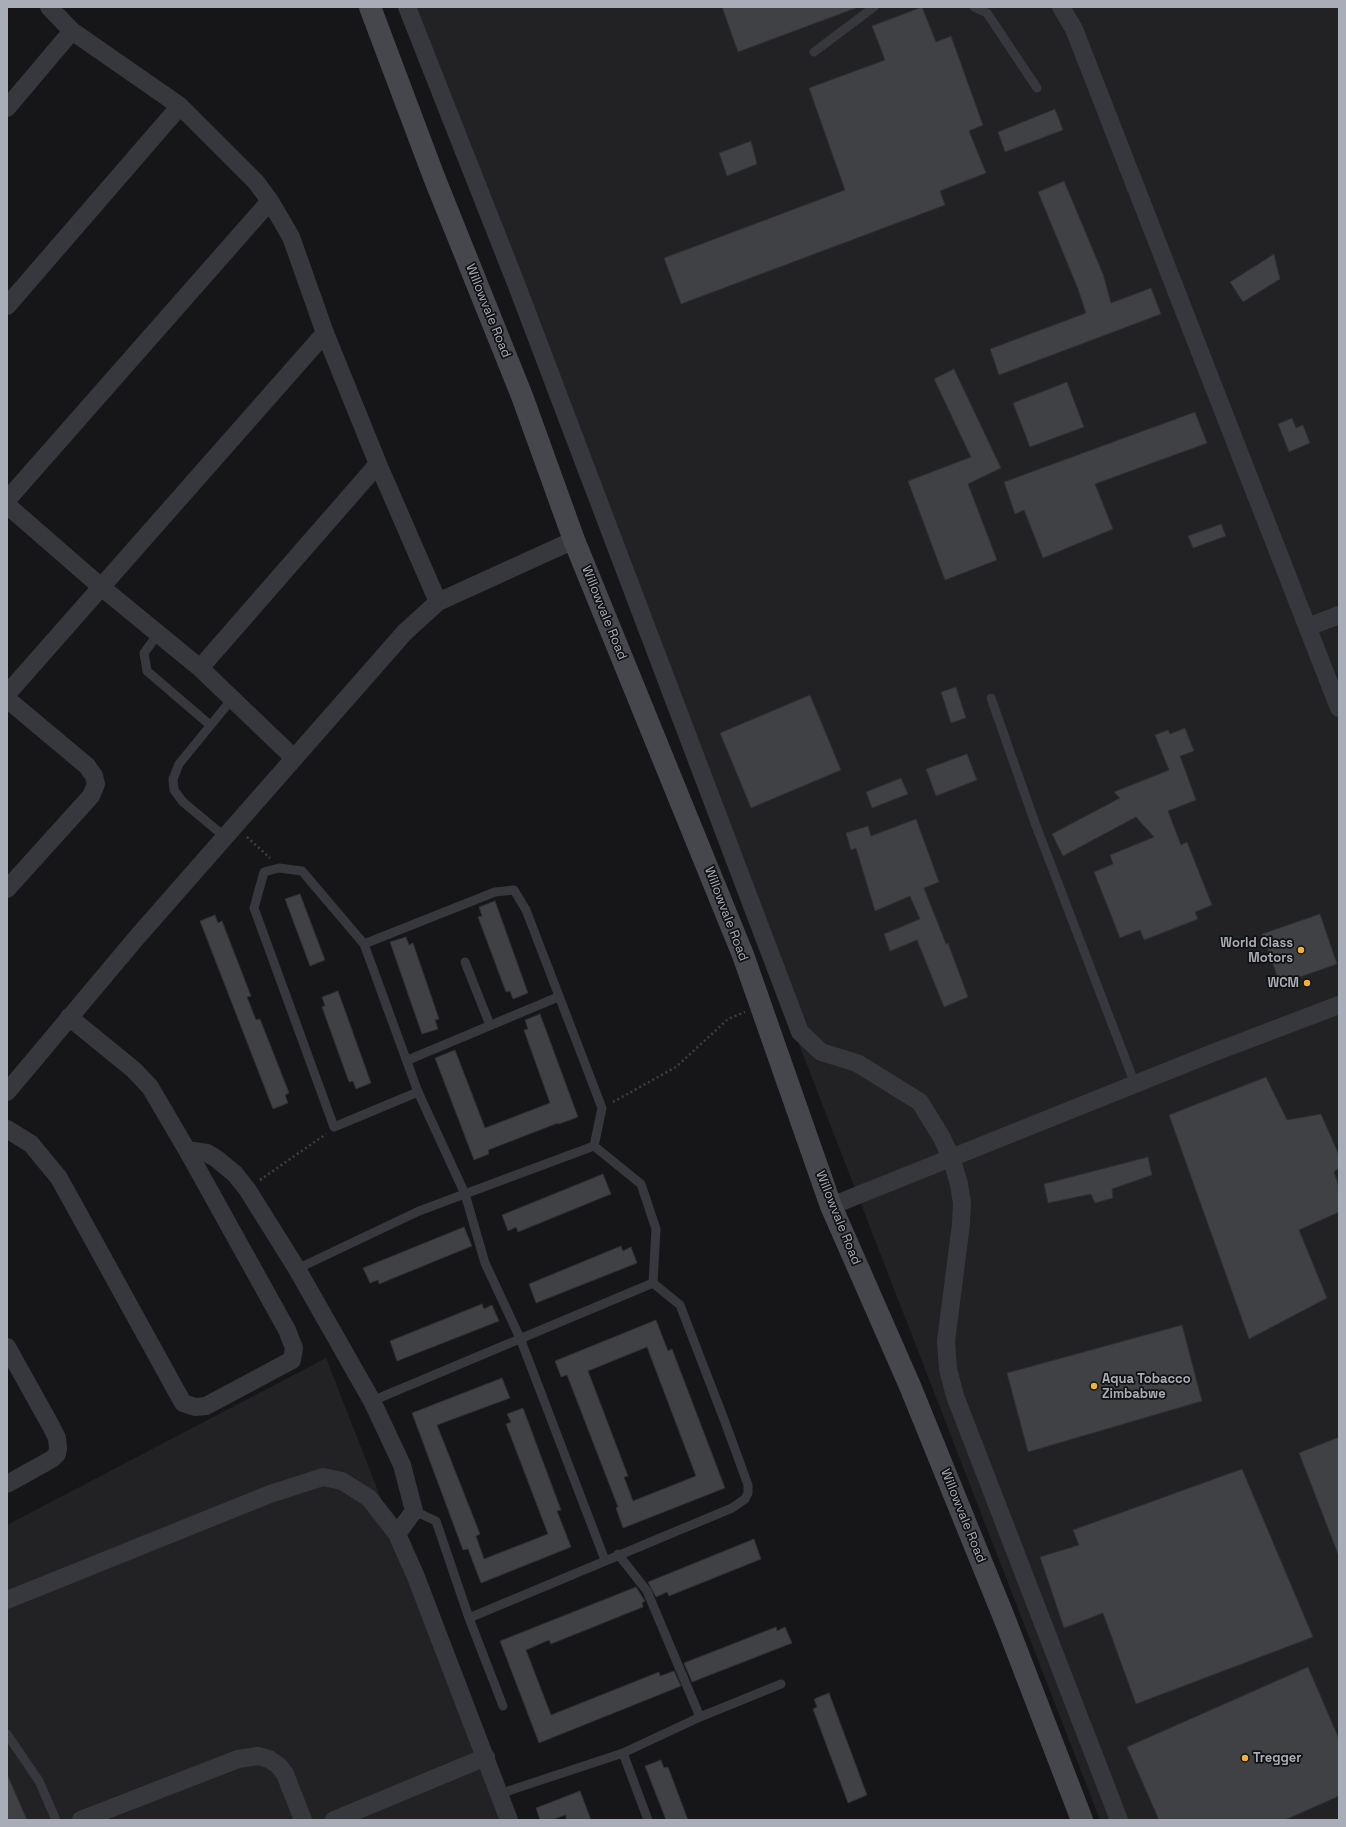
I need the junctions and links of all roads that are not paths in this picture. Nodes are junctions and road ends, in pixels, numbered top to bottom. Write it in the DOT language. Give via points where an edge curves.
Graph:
graph roads {
  1 [pos="49,7"];
  2 [pos="370,7"];
  3 [pos="407,7"];
  4 [pos="874,7"];
  5 [pos="974,7"];
  6 [pos="1061,7"];
  7 [pos="72,31"];
  8 [pos="814,52"];
  9 [pos="1037,88"];
  10 [pos="180,106"];
  11 [pos="7,108"];
  12 [pos="270,200"];
  13 [pos="7,306"];
  14 [pos="325,333"];
  15 [pos="378,464"];
  16 [pos="7,500"];
  17 [pos="7,505"];
  18 [pos="574,540"];
  19 [pos="100,586"];
  20 [pos="438,602"];
  21 [pos="1339,615"];
  22 [pos="1308,627"];
  23 [pos="158,634"];
  24 [pos="200,668"];
  25 [pos="7,694"];
  26 [pos="991,698"];
  27 [pos="7,699"];
  28 [pos="232,699"];
  29 [pos="1339,708"];
  30 [pos="210,725"];
  31 [pos="294,758"];
  32 [pos="230,832"];
  33 [pos="7,890"];
  34 [pos="364,944"];
  35 [pos="465,962"];
  36 [pos="558,996"];
  37 [pos="1339,1005"];
  38 [pos="69,1017"];
  39 [pos="490,1026"];
  40 [pos="408,1060"];
  41 [pos="1136,1084"];
  42 [pos="7,1092"];
  43 [pos="418,1092"];
  44 [pos="7,1129"];
  45 [pos="594,1146"];
  46 [pos="187,1150"];
  47 [pos="951,1157"];
  48 [pos="465,1194"];
  49 [pos="831,1206"];
  50 [pos="297,1269"];
  51 [pos="653,1283"];
  52 [pos="520,1338"];
  53 [pos="7,1347"];
  54 [pos="372,1401"];
  55 [pos="7,1484"];
  56 [pos="414,1512"];
  57 [pos="397,1534"];
  58 [pos="618,1554"];
  59 [pos="605,1560"];
  60 [pos="7,1600"];
  61 [pos="469,1618"];
  62 [pos="781,1684"];
  63 [pos="503,1706"];
  64 [pos="700,1717"];
  65 [pos="7,1734"];
  66 [pos="623,1753"];
  67 [pos="486,1757"];
  68 [pos="499,1794"];
  69 [pos="86,1819"];
  70 [pos="56,1820"];
  71 [pos="303,1820"];
  72 [pos="334,1820"];
  73 [pos="509,1820"];
  74 [pos="648,1820"];
  75 [pos="1082,1820"];
  76 [pos="1119,1820"];
  1 -- 7 [label="street"];
  2 -- 18 [label="main road, Willowvale Road" via="434,177 522,396"];
  3 -- 47 [label="street" via="517,286 800,1032 821,1052 857,1064 920,1102"];
  4 -- 8 [label="lane"];
  5 -- 9 [label="lane" via="987,13"];
  6 -- 22 [label="street" via="1074,29"];
  7 -- 10 [label="street"];
  7 -- 11 [label="street"];
  10 -- 12 [label="street" via="256,182"];
  10 -- 13 [label="street"];
  12 -- 14 [label="street" via="291,237"];
  12 -- 16 [label="street"];
  14 -- 15 [label="street"];
  14 -- 19 [label="street"];
  15 -- 20 [label="street"];
  15 -- 24 [label="street"];
  17 -- 19 [label="street"];
  18 -- 20 [label="street"];
  18 -- 49 [label="main road, Willowvale Road" via="743,955"];
  19 -- 23 [label="street"];
  19 -- 25 [label="street"];
  20 -- 31 [label="street" via="405,632"];
  21 -- 22 [label="street"];
  22 -- 29 [label="street"];
  23 -- 24 [label="street"];
  23 -- 30 [label="lane" via="144,653 147,671"];
  24 -- 28 [label="street"];
  26 -- 41 [label="lane" via="1035,823"];
  27 -- 33 [label="street" via="87,766 96,784 91,796"];
  28 -- 30 [label="lane"];
  28 -- 31 [label="street"];
  30 -- 32 [label="lane" via="179,764 173,779 174,790 183,802"];
  31 -- 32 [label="street"];
  32 -- 38 [label="street"];
  34 -- 36 [label="lane" via="494,892 514,890 526,910"];
  34 -- 40 [label="lane"];
  34 -- 43 [label="lane" via="302,871 279,868 264,872 254,908 334,1127"];
  35 -- 39 [label="lane"];
  36 -- 39 [label="lane"];
  36 -- 45 [label="lane" via="602,1108"];
  37 -- 41 [label="street"];
  38 -- 42 [label="street"];
  38 -- 46 [label="street" via="141,1076"];
  39 -- 40 [label="lane"];
  40 -- 43 [label="lane"];
  41 -- 47 [label="street"];
  43 -- 48 [label="lane"];
  44 -- 46 [label="street" via="31,1144 58,1178 183,1403 200,1407 292,1360 294,1348 288,1330"];
  45 -- 48 [label="lane"];
  45 -- 51 [label="lane" via="641,1184 656,1229"];
  46 -- 50 [label="street" via="198,1150 217,1159 235,1174"];
  47 -- 49 [label="street"];
  47 -- 76 [label="street" via="962,1203 946,1341 948,1369 955,1396"];
  48 -- 50 [label="lane" via="419,1211"];
  48 -- 52 [label="lane" via="485,1263"];
  49 -- 75 [label="main road, Willowvale Road" via="913,1393"];
  50 -- 54 [label="street"];
  51 -- 52 [label="lane"];
  51 -- 58 [label="lane" via="680,1305 748,1485 748,1493 745,1499 732,1508"];
  52 -- 54 [label="lane"];
  52 -- 59 [label="lane"];
  53 -- 55 [label="street" via="51,1426 57,1438 58,1448 52,1459"];
  54 -- 56 [label="street" via="402,1465"];
  56 -- 57 [label="street"];
  56 -- 61 [label="lane" via="436,1522"];
  57 -- 60 [label="street" via="369,1498 342,1482 323,1477 270,1494"];
  57 -- 67 [label="street"];
  58 -- 59 [label="lane"];
  58 -- 64 [label="lane" via="647,1591"];
  59 -- 61 [label="lane"];
  61 -- 63 [label="lane"];
  62 -- 64 [label="lane"];
  64 -- 66 [label="lane"];
  65 -- 70 [label="lane" via="39,1781"];
  66 -- 68 [label="lane"];
  66 -- 74 [label="lane"];
  67 -- 68 [label="street"];
  67 -- 72 [label="street"];
  68 -- 73 [label="street"];
  69 -- 71 [label="street" via="238,1759 258,1756 269,1759 285,1774"];
}
